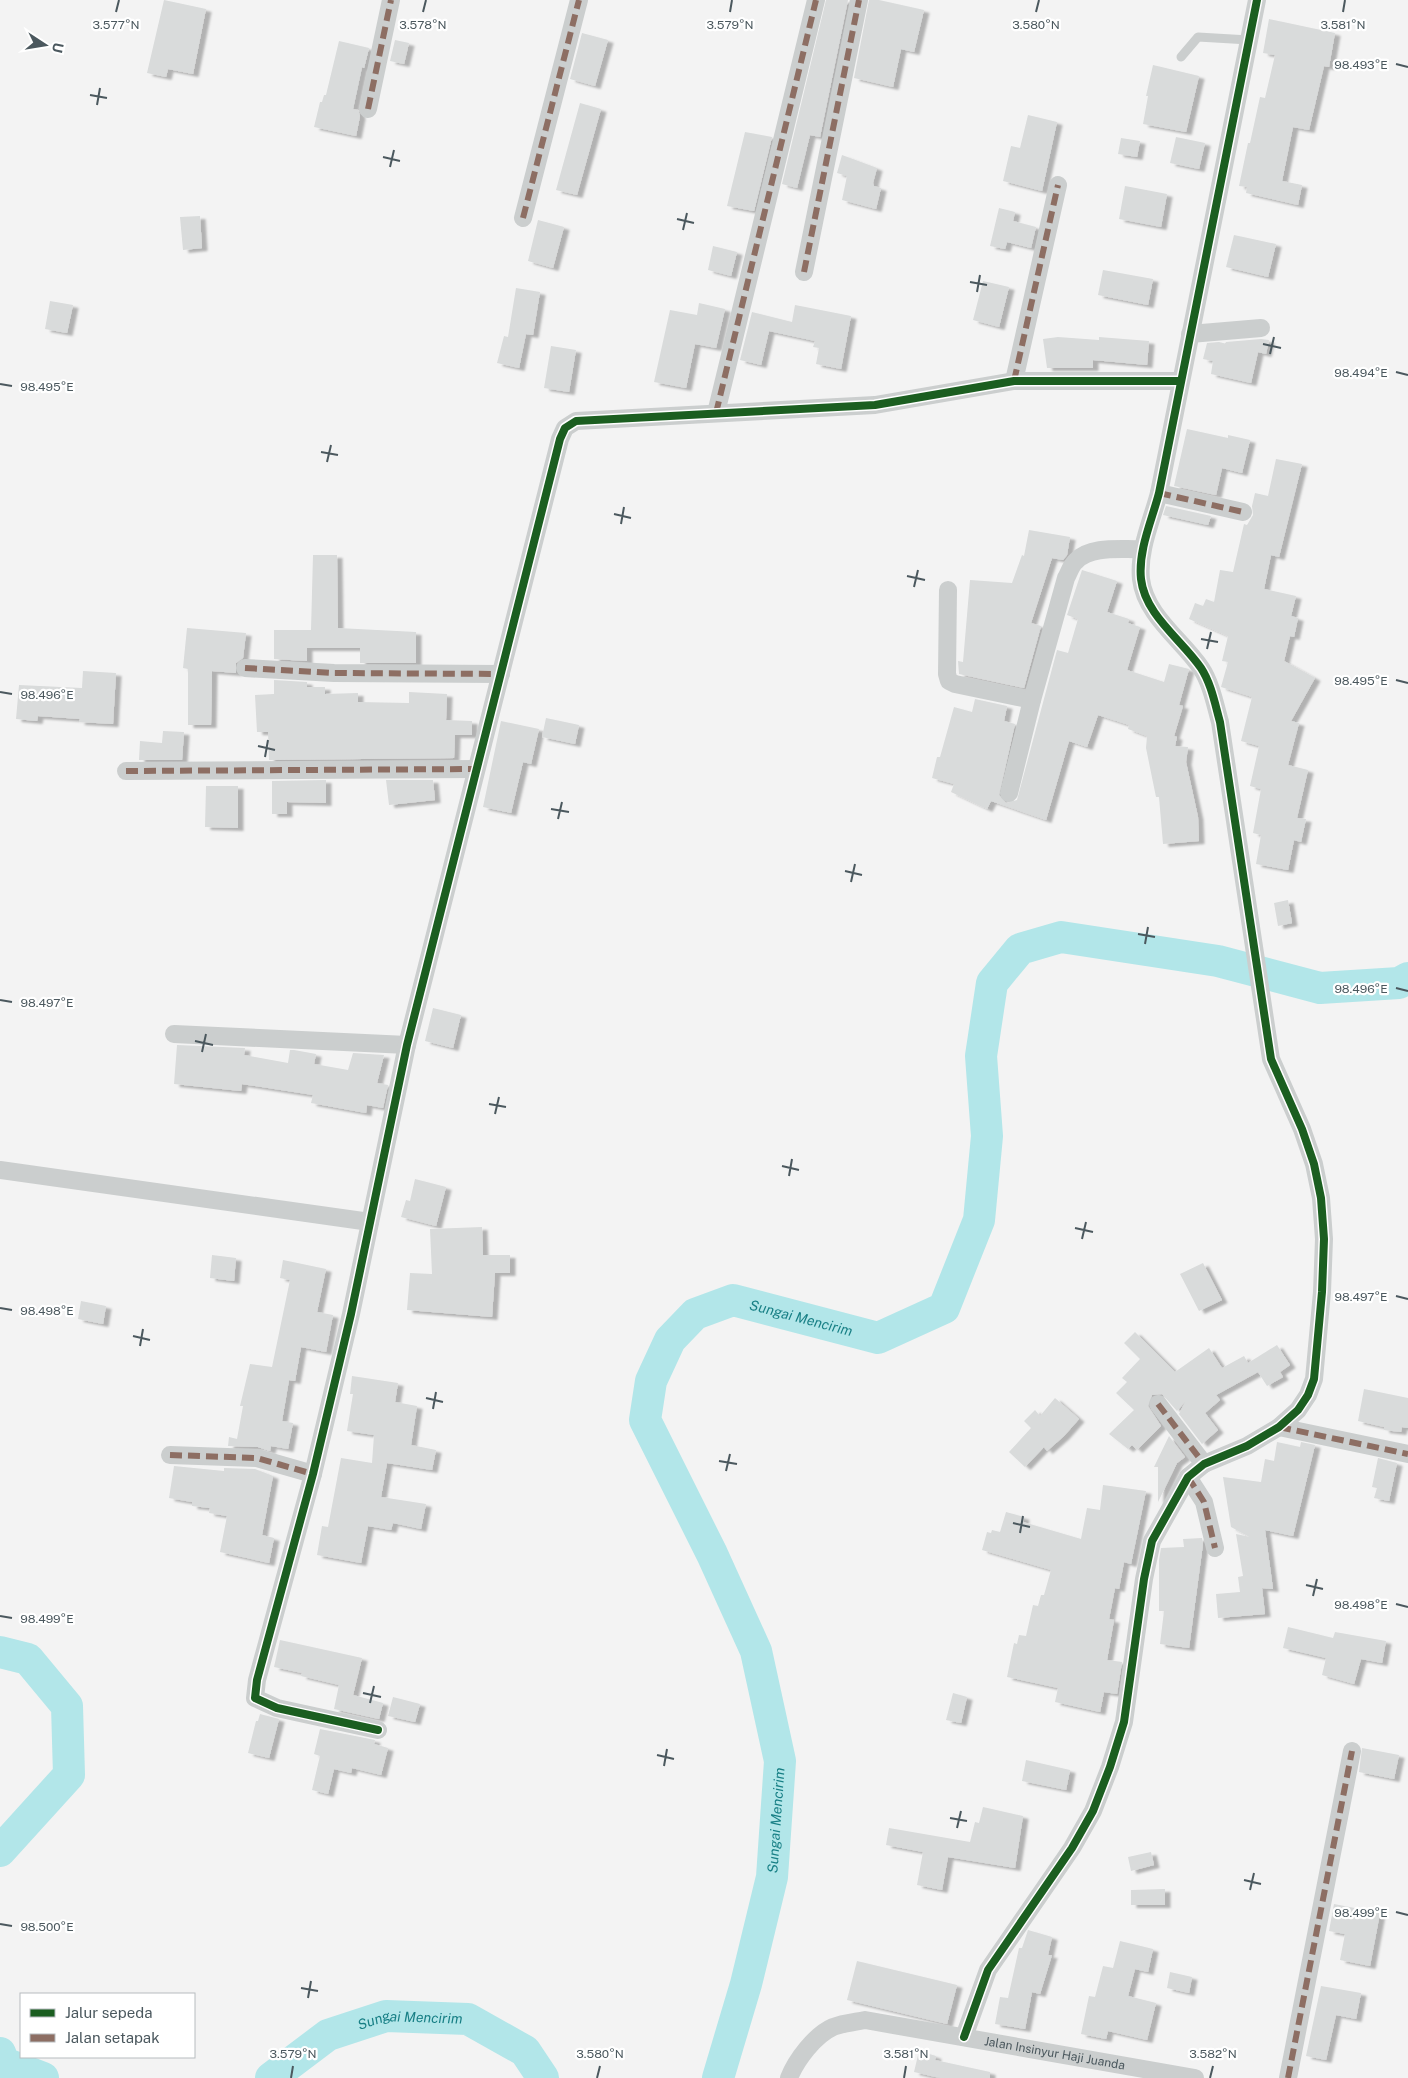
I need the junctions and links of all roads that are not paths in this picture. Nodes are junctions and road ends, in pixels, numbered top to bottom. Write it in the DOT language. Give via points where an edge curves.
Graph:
graph roads {
  1 [pos="391,0"];
  2 [pos="579,0"];
  3 [pos="816,0"];
  4 [pos="859,0"];
  5 [pos="1257,0"];
  6 [pos="1249,40"];
  7 [pos="1181,57"];
  8 [pos="368,109"];
  9 [pos="1058,185"];
  10 [pos="523,218"];
  11 [pos="804,272"];
  12 [pos="1261,328"];
  13 [pos="1190,334"];
  14 [pos="1014,381"];
  15 [pos="1180,381"];
  16 [pos="716,413"];
  17 [pos="1160,493"];
  18 [pos="1243,512"];
  19 [pos="1142,549"];
  20 [pos="948,590"];
  21 [pos="245,668"];
  22 [pos="500,674"];
  23 [pos="1032,700"];
  24 [pos="476,770"];
  25 [pos="126,771"];
  26 [pos="1009,793"];
  27 [pos="174,1034"];
  28 [pos="407,1045"];
  29 [pos="0,1170"];
  30 [pos="370,1222"];
  31 [pos="1158,1404"];
  32 [pos="1279,1427"];
  33 [pos="1408,1454"];
  34 [pos="170,1456"];
  35 [pos="1204,1464"];
  36 [pos="312,1474"];
  37 [pos="1188,1477"];
  38 [pos="1216,1548"];
  39 [pos="378,1730"];
  40 [pos="1352,1751"];
  41 [pos="964,2038"];
  42 [pos="789,2078"];
  43 [pos="1195,2078"];
  44 [pos="1288,2078"];
  1 -- 8 [label="street"];
  2 -- 10 [label="street"];
  3 -- 16 [label="street"];
  4 -- 11 [label="street"];
  5 -- 6 [label="street"];
  6 -- 7 [label="lane" via="1198,37"];
  6 -- 13 [label="street"];
  9 -- 14 [label="street"];
  12 -- 13 [label="street"];
  13 -- 15 [label="street"];
  14 -- 15 [label="street"];
  14 -- 16 [label="street" via="875,406"];
  15 -- 17 [label="street"];
  16 -- 22 [label="street" via="576,421 565,428"];
  17 -- 18 [label="street"];
  17 -- 19 [label="street"];
  19 -- 23 [label="street" via="1097,551 1085,554 1075,562 1066,578"];
  19 -- 32 [label="street" via="1141,579 1146,597 1202,669 1213,696 1220,722 1271,1058 1302,1129 1321,1198 1324,1239 1322,1292 1314,1379 1298,1410"];
  20 -- 23 [label="street" via="946,674 949,680"];
  21 -- 22 [label="street" via="334,673"];
  22 -- 24 [label="street"];
  23 -- 26 [label="street"];
  24 -- 25 [label="street"];
  24 -- 28 [label="street"];
  27 -- 28 [label="street"];
  28 -- 30 [label="street"];
  29 -- 30 [label="street"];
  30 -- 36 [label="street"];
  31 -- 35 [label="street"];
  32 -- 33 [label="street"];
  32 -- 35 [label="street" via="1247,1446"];
  34 -- 36 [label="street" via="257,1458"];
  35 -- 37 [label="street"];
  36 -- 39 [label="street" via="257,1680 255,1698 277,1708"];
  37 -- 38 [label="street" via="1204,1502"];
  37 -- 41 [label="street" via="1152,1541 1124,1722 1093,1811 988,1970"];
  40 -- 44 [label="street"];
  41 -- 42 [label="street, Jalan Insinyur Haji Juanda" via="865,2020 833,2028 816,2040 793,2068"];
  41 -- 43 [label="street, Jalan Insinyur Haji Juanda"];
}
